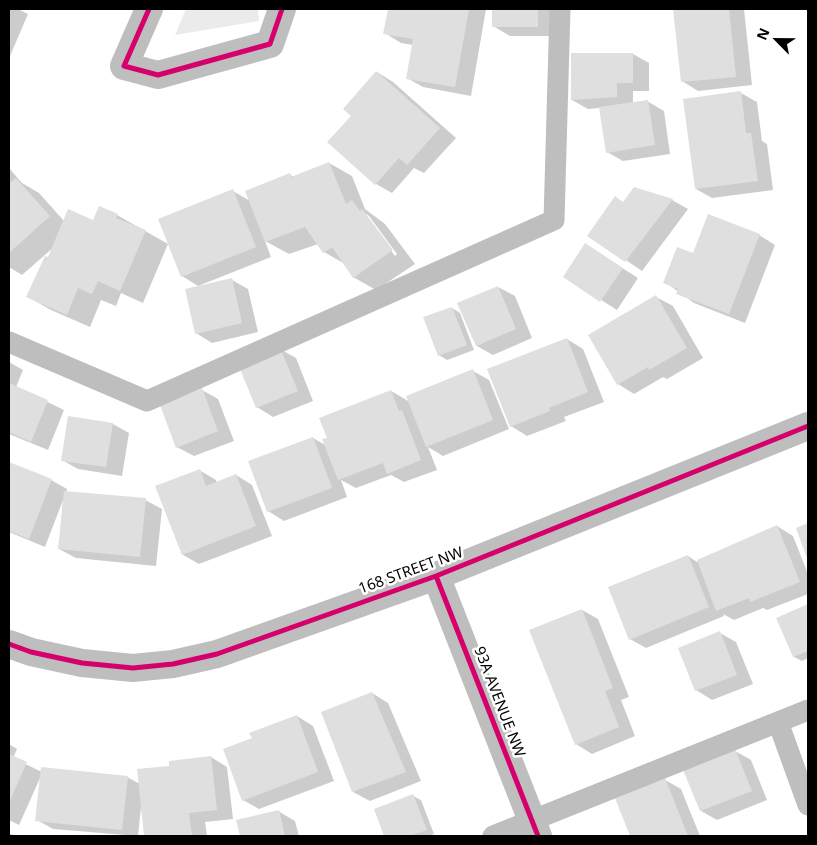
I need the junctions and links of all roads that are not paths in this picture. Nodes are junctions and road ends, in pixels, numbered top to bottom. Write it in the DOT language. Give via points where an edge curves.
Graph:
graph roads {
  1 [pos="149,9"];
  2 [pos="282,9"];
  3 [pos="560,9"];
  4 [pos="9,342"];
  5 [pos="808,426"];
  6 [pos="436,576"];
  7 [pos="9,644"];
  8 [pos="808,710"];
  9 [pos="778,722"];
  10 [pos="808,805"];
  11 [pos="535,828"];
  12 [pos="492,836"];
  1 -- 2 [label="street" via="124,66 158,75 270,44"];
  3 -- 4 [label="lane" via="554,220 147,401"];
  5 -- 6 [label="street, 168 STREET NW"];
  6 -- 7 [label="street, 168 STREET NW" via="217,654 173,664 133,668 82,663"];
  6 -- 11 [label="street, 93A AVENUE NW"];
  8 -- 9 [label="lane"];
  9 -- 10 [label="lane"];
  9 -- 11 [label="lane"];
  11 -- 12 [label="lane"];
}
